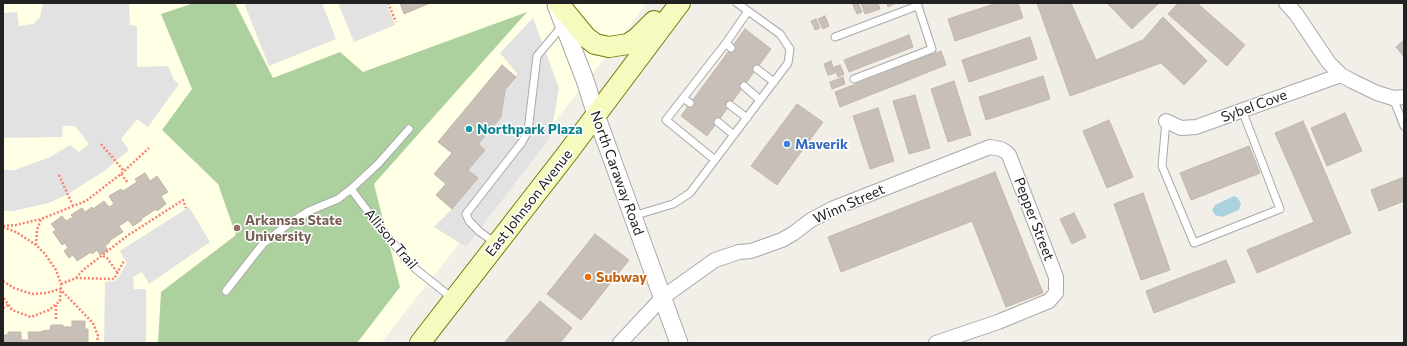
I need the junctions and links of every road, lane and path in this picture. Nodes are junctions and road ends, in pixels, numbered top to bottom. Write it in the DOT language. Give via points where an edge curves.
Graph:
graph roads {
  1 [pos="388,3"];
  2 [pos="556,3"];
  3 [pos="672,3"];
  4 [pos="680,3"];
  5 [pos="737,3"];
  6 [pos="1286,3"];
  7 [pos="917,4"];
  8 [pos="748,11"];
  9 [pos="396,22"];
  10 [pos="563,25"];
  11 [pos="834,37"];
  12 [pos="757,69"];
  13 [pos="1341,75"];
  14 [pos="854,79"];
  15 [pos="697,80"];
  16 [pos="774,82"];
  17 [pos="704,85"];
  18 [pos="744,86"];
  19 [pos="683,98"];
  20 [pos="1398,98"];
  21 [pos="760,100"];
  22 [pos="690,103"];
  23 [pos="730,105"];
  24 [pos="1242,110"];
  25 [pos="596,115"];
  26 [pos="747,118"];
  27 [pos="1166,121"];
  28 [pos="718,122"];
  29 [pos="1404,126"];
  30 [pos="408,130"];
  31 [pos="734,135"];
  32 [pos="101,144"];
  33 [pos="149,148"];
  34 [pos="1001,149"];
  35 [pos="715,160"];
  36 [pos="124,171"];
  37 [pos="59,174"];
  38 [pos="121,174"];
  39 [pos="128,183"];
  40 [pos="351,189"];
  41 [pos="73,206"];
  42 [pos="186,208"];
  43 [pos="633,216"];
  44 [pos="41,219"];
  45 [pos="3,226"];
  46 [pos="497,244"];
  47 [pos="36,245"];
  48 [pos="103,256"];
  49 [pos="124,262"];
  50 [pos="117,272"];
  51 [pos="76,278"];
  52 [pos="3,281"];
  53 [pos="60,284"];
  54 [pos="60,289"];
  55 [pos="226,291"];
  56 [pos="3,297"];
  57 [pos="663,297"];
  58 [pos="454,300"];
  59 [pos="56,304"];
  60 [pos="8,305"];
  61 [pos="3,308"];
  62 [pos="56,320"];
  63 [pos="97,343"];
  64 [pos="420,343"];
  65 [pos="620,343"];
  66 [pos="679,343"];
  67 [pos="936,343"];
  1 -- 9 [label="path"];
  2 -- 3 [label="main road" via="586,37 595,44 609,48 628,44 637,38"];
  2 -- 10 [label="street, North Caraway Road"];
  4 -- 25 [label="main road, East Johnson Avenue"];
  5 -- 8 [label="lane"];
  6 -- 13 [label="street" via="1329,63"];
  7 -- 11 [label="lane"];
  7 -- 14 [label="lane" via="932,49"];
  8 -- 15 [label="lane" via="714,65"];
  8 -- 16 [label="lane" via="780,34 790,49 788,63"];
  10 -- 25 [label="street, North Caraway Road"];
  10 -- 46 [label="lane" via="537,56 528,131 466,214 469,221"];
  12 -- 16 [label="lane"];
  13 -- 20 [label="street" via="1377,93"];
  13 -- 24 [label="street, Sybel Cove"];
  15 -- 17 [label="lane"];
  15 -- 19 [label="lane"];
  16 -- 21 [label="lane"];
  18 -- 21 [label="lane"];
  19 -- 22 [label="lane"];
  19 -- 35 [label="lane" via="666,120"];
  20 -- 29 [label="lane"];
  21 -- 26 [label="lane"];
  23 -- 26 [label="lane"];
  24 -- 27 [label="street, Sybel Cove" via="1196,127 1181,128"];
  24 -- 27 [label="lane" via="1280,209 1194,243 1162,166"];
  25 -- 43 [label="street, North Caraway Road"];
  25 -- 46 [label="main road, East Johnson Avenue"];
  26 -- 31 [label="lane"];
  28 -- 31 [label="lane"];
  30 -- 40 [label="lane" via="378,164"];
  31 -- 35 [label="lane"];
  32 -- 36 [label="path"];
  33 -- 36 [label="path"];
  34 -- 57 [label="street, Winn Street" via="990,147 834,208 782,240 715,260"];
  34 -- 67 [label="street, Pepper Street" via="1009,155 1056,277 1056,293 1049,302"];
  35 -- 43 [label="lane" via="690,193 674,204"];
  36 -- 38 [label="path"];
  37 -- 41 [label="path"];
  38 -- 39 [label="path"];
  38 -- 41 [label="path" via="86,201"];
  40 -- 55 [label="lane" via="288,224 263,244"];
  40 -- 58 [label="lane, Allison Trail" via="412,266"];
  41 -- 44 [label="path"];
  42 -- 48 [label="path" via="183,200 127,236"];
  43 -- 57 [label="street, North Caraway Road"];
  44 -- 45 [label="path"];
  44 -- 47 [label="path"];
  45 -- 47 [label="path"];
  46 -- 58 [label="main road, East Johnson Avenue"];
  47 -- 53 [label="path" via="56,270"];
  48 -- 50 [label="path"];
  48 -- 51 [label="path"];
  49 -- 50 [label="path"];
  50 -- 51 [label="path" via="114,279"];
  51 -- 53 [label="path"];
  52 -- 54 [label="path" via="32,294"];
  53 -- 54 [label="path"];
  54 -- 59 [label="path" via="60,301"];
  54 -- 63 [label="path" via="93,323 98,336"];
  56 -- 60 [label="path"];
  57 -- 65 [label="street, Winn Street"];
  57 -- 66 [label="street, North Caraway Road"];
  58 -- 64 [label="main road, East Johnson Avenue"];
  59 -- 60 [label="path" via="49,310 31,317 12,310"];
  59 -- 62 [label="path"];
  60 -- 61 [label="path"];
}
